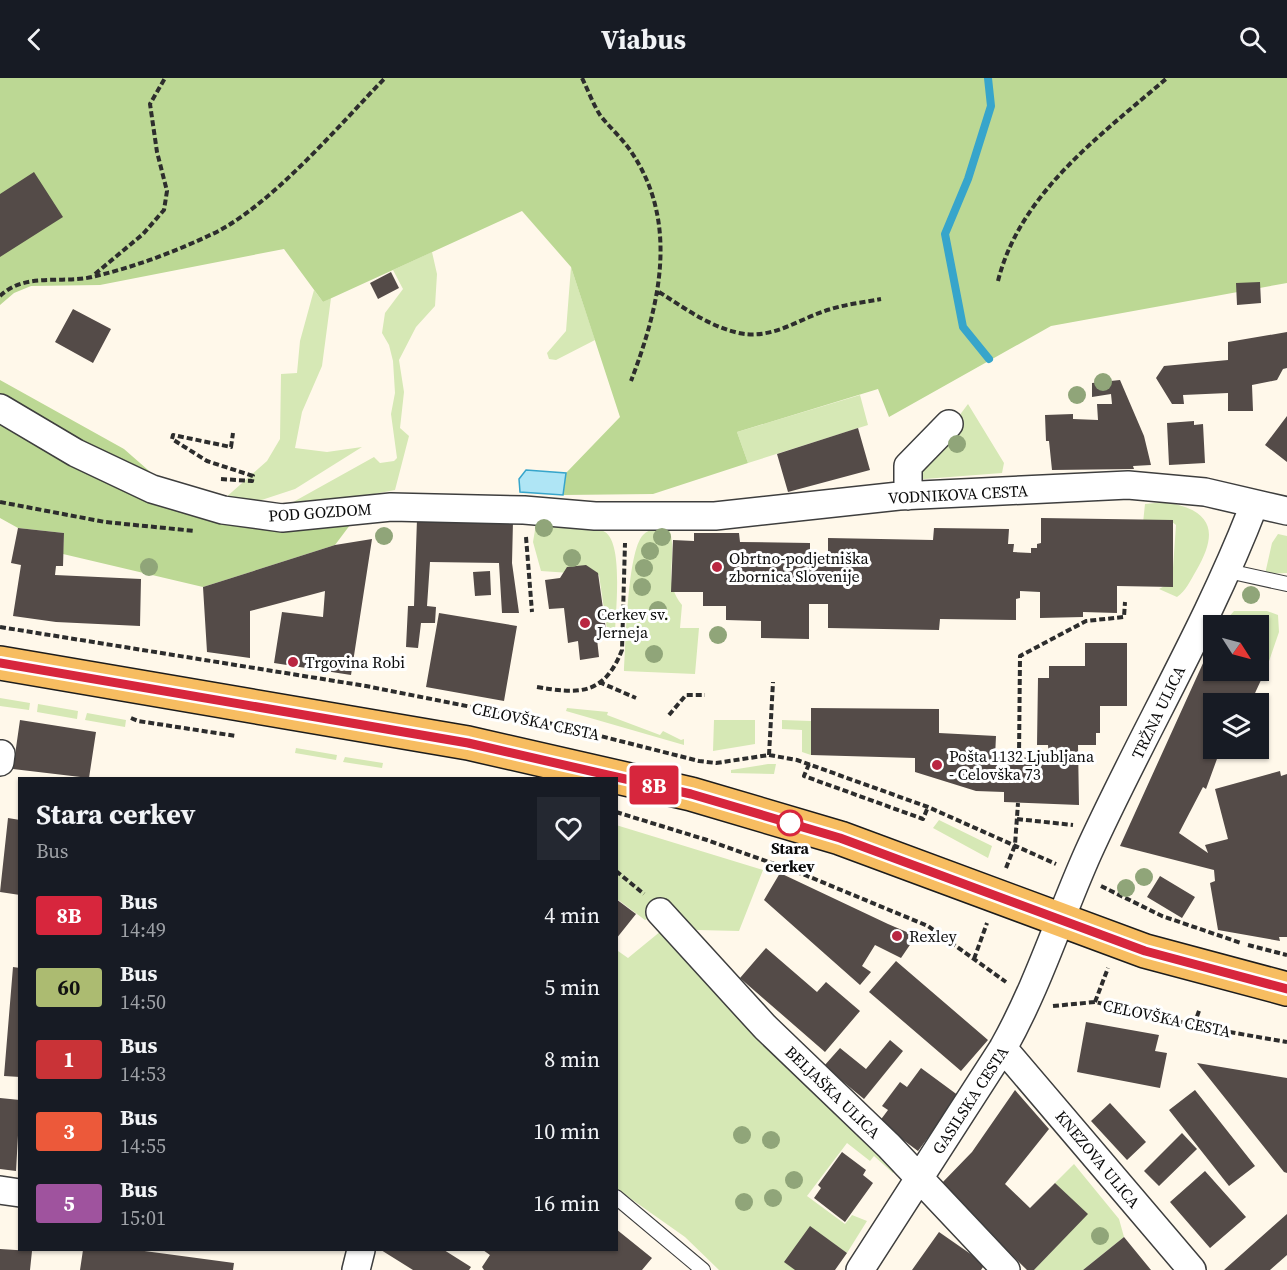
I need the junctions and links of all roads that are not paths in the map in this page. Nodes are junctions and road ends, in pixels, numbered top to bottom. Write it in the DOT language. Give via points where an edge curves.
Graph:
graph roads {
  1 [pos="0,408"];
  2 [pos="949,424"];
  3 [pos="908,496"];
  4 [pos="1254,505"];
  5 [pos="1287,511"];
  6 [pos="628,515"];
  7 [pos="1228,571"];
  8 [pos="1287,584"];
  9 [pos="0,663"];
  10 [pos="571,772"];
  11 [pos="595,777"];
  12 [pos="618,782"];
  13 [pos="660,912"];
  14 [pos="1060,919"];
  15 [pos="1287,989"];
  16 [pos="1004,1048"];
  17 [pos="918,1179"];
  18 [pos="0,1190"];
  19 [pos="18,1193"];
  20 [pos="618,1199"];
  21 [pos="361,1251"];
  22 [pos="356,1270"];
  23 [pos="703,1270"];
  24 [pos="860,1270"];
  25 [pos="1006,1270"];
  26 [pos="1192,1270"];
  1 -- 6 [label="street, POD GOZDOM" via="133,482 186,500 256,516 282,518 391,507"];
  2 -- 3 [label="street" via="908,466"];
  3 -- 4 [label="street, VODNIKOVA CESTA" via="1128,485 1205,492"];
  3 -- 6 [label="street, VODNIKOVA CESTA" via="715,516"];
  4 -- 5 [label="street, VODNIKOVA CESTA"];
  4 -- 7 [label="street, TRŽNA ULICA"];
  7 -- 8 [label="lane"];
  7 -- 14 [label="street, TRŽNA ULICA" via="1089,852"];
  9 -- 10 [label="main road" via="458,741"];
  10 -- 11 [label="main road"];
  12 -- 14 [label="main road" via="726,804 840,838"];
  13 -- 17 [label="street, BELJAŠKA ULICA" via="765,1027"];
  14 -- 15 [label="main road" via="1145,951"];
  14 -- 16 [label="street, GASILSKA CESTA" via="1021,1017"];
  16 -- 17 [label="street, GASILSKA CESTA"];
  16 -- 26 [label="street, KNEZOVA ULICA"];
  17 -- 24 [label="street, GASILSKA CESTA"];
  17 -- 25 [label="street, BELJAŠKA ULICA"];
  18 -- 19 [label="street"];
  20 -- 23 [label="lane"];
  21 -- 22 [label="street"];
}
